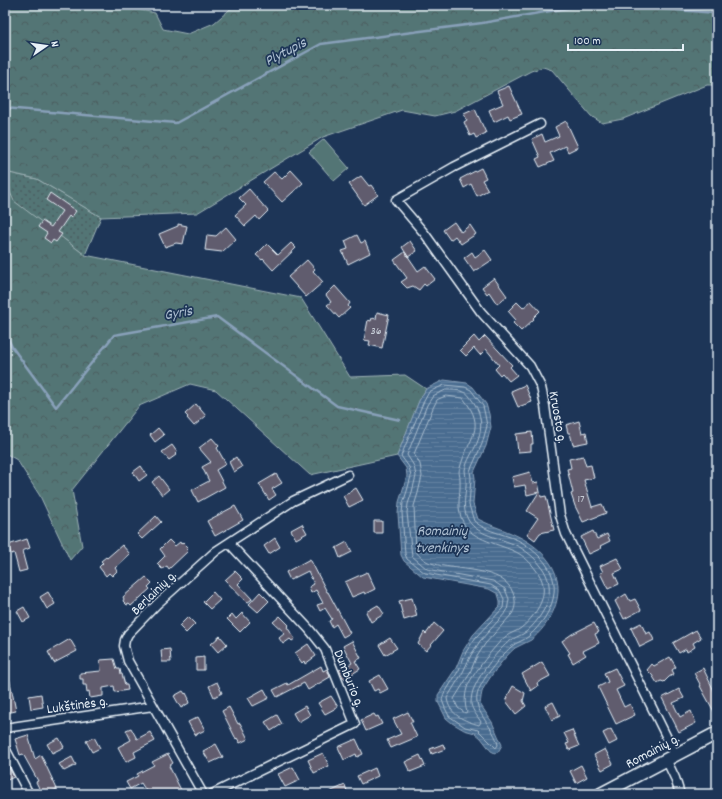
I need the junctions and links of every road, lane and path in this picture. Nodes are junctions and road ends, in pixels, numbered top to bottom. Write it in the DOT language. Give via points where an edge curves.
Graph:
graph roads {
  1 [pos="540,124"];
  2 [pos="348,475"];
  3 [pos="229,543"];
  4 [pos="153,706"];
  5 [pos="5,728"];
  6 [pos="717,732"];
  7 [pos="5,748"];
  8 [pos="670,756"];
  9 [pos="29,794"];
  10 [pos="203,794"];
  11 [pos="212,794"];
  12 [pos="601,794"];
  13 [pos="680,794"];
  1 -- 8 [label="street, Kruosto g." via="454,167 396,200 425,234 481,312 530,366 545,406 560,515 566,534"];
  2 -- 3 [label="street, Berlainių g." via="292,500"];
  3 -- 4 [label="street, Berlainių g." via="216,551 157,604 125,640 125,654"];
  3 -- 11 [label="street, Dumburio g." via="325,649 355,724"];
  4 -- 5 [label="street, Lukštinės g."];
  4 -- 10 [label="street, Berlainių g."];
  6 -- 8 [label="main road, Romainių g."];
  7 -- 9 [label="street"];
  8 -- 12 [label="main road, Romainių g."];
  8 -- 13 [label="street" via="670,767"];
}
